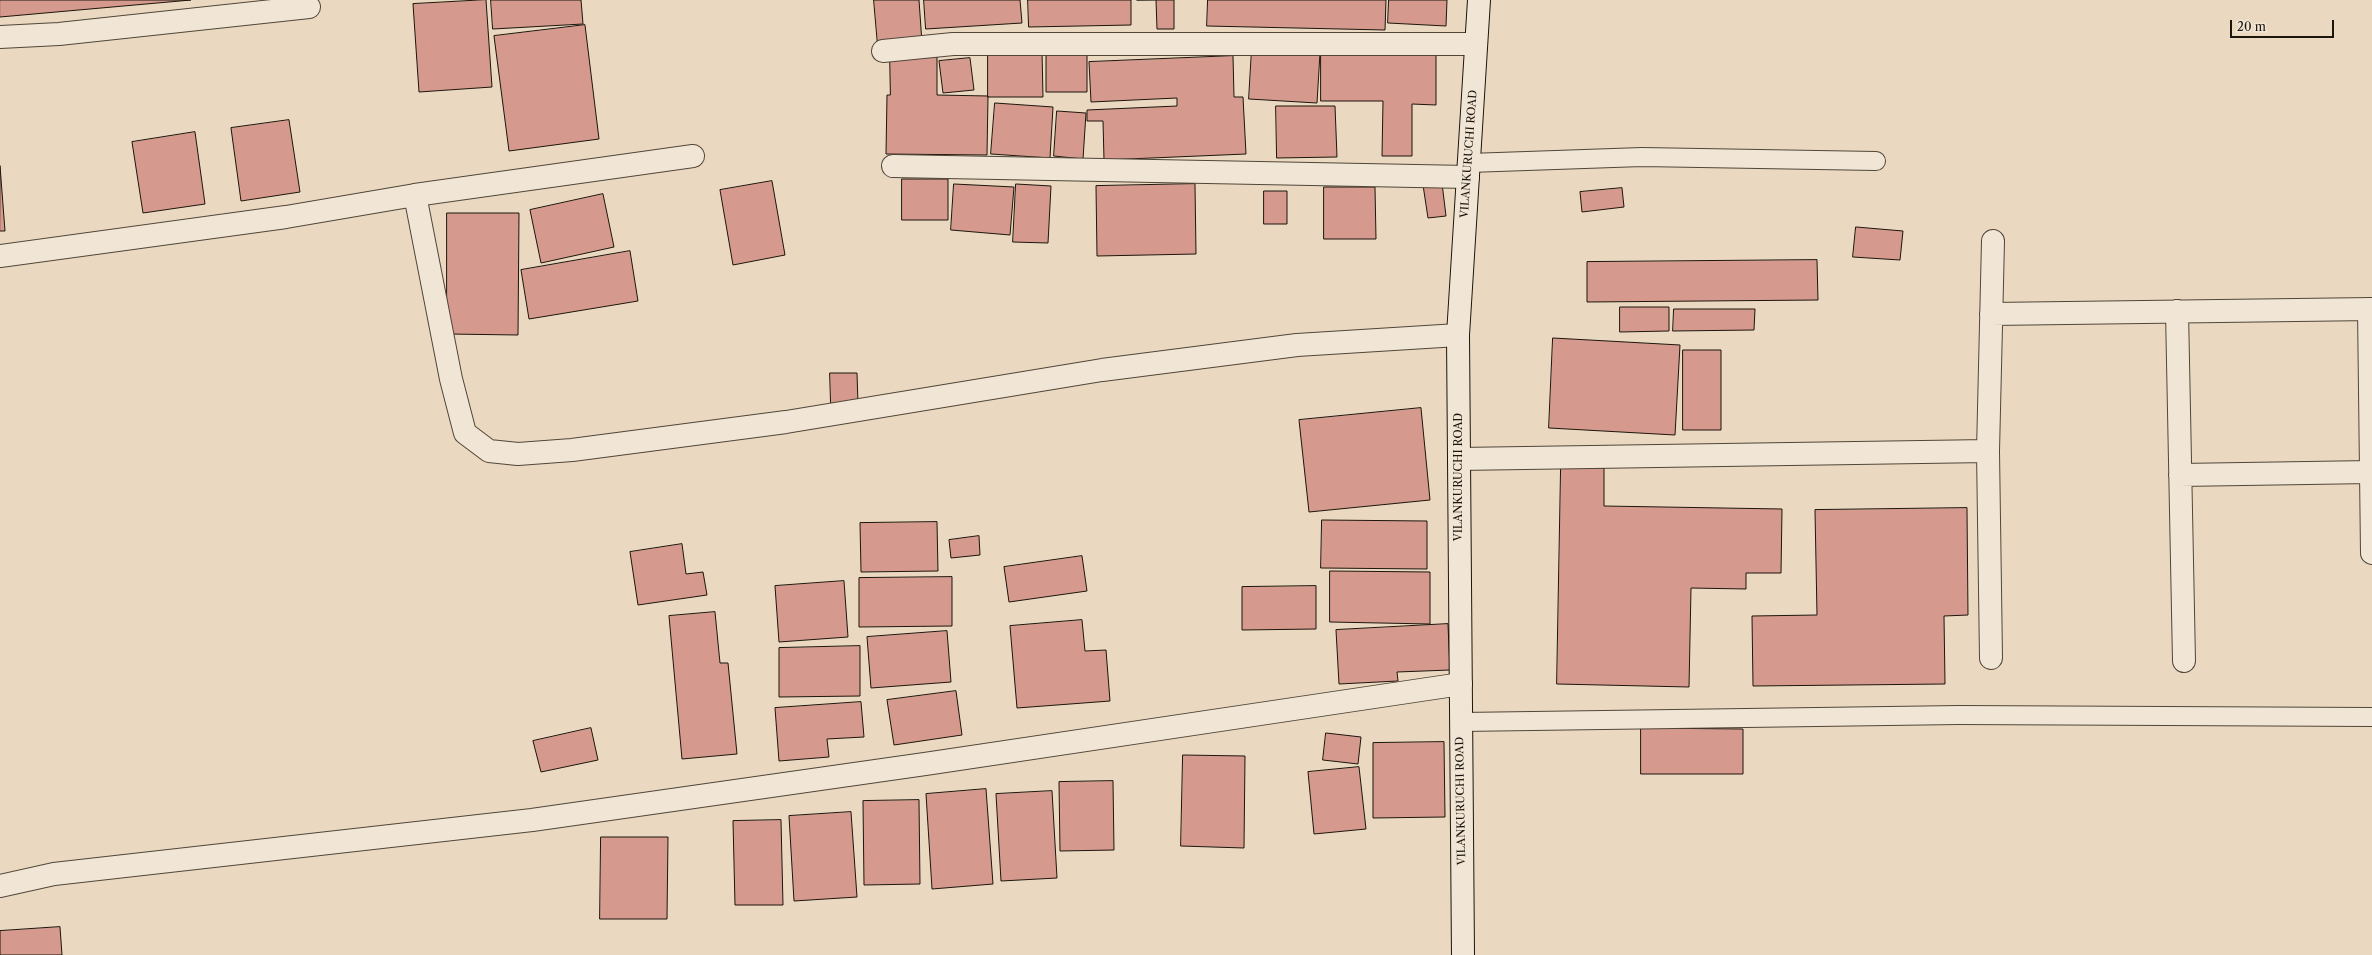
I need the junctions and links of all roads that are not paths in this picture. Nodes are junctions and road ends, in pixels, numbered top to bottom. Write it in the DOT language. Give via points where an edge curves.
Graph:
graph roads {
  1 [pos="1479,0"];
  2 [pos="309,7"];
  3 [pos="0,37"];
  4 [pos="1476,44"];
  5 [pos="883,50"];
  6 [pos="693,156"];
  7 [pos="1876,161"];
  8 [pos="893,166"];
  9 [pos="1468,170"];
  10 [pos="415,195"];
  11 [pos="1993,241"];
  12 [pos="0,256"];
  13 [pos="2370,309"];
  14 [pos="2177,311"];
  15 [pos="1991,314"];
  16 [pos="1458,335"];
  17 [pos="1988,451"];
  18 [pos="1459,459"];
  19 [pos="2371,472"];
  20 [pos="2180,475"];
  21 [pos="2372,553"];
  22 [pos="1991,658"];
  23 [pos="2184,661"];
  24 [pos="1461,684"];
  25 [pos="2372,717"];
  26 [pos="1461,722"];
  27 [pos="0,886"];
  28 [pos="1463,955"];
  1 -- 4 [label="street, VILANKURUCHI ROAD"];
  2 -- 3 [label="street" via="59,34"];
  4 -- 5 [label="street" via="953,44"];
  4 -- 9 [label="street, VILANKURUCHI ROAD"];
  6 -- 10 [label="street"];
  7 -- 9 [label="lane" via="1642,157"];
  8 -- 9 [label="street"];
  9 -- 16 [label="street, VILANKURUCHI ROAD"];
  10 -- 12 [label="street" via="286,217"];
  10 -- 16 [label="street" via="451,379 465,433 489,452 518,454 572,450 786,422 1102,370 1298,345"];
  11 -- 15 [label="street"];
  13 -- 14 [label="street"];
  13 -- 19 [label="street"];
  14 -- 15 [label="street"];
  14 -- 20 [label="street"];
  15 -- 17 [label="street"];
  16 -- 18 [label="street, VILANKURUCHI ROAD"];
  17 -- 18 [label="street"];
  17 -- 22 [label="street"];
  18 -- 24 [label="street, VILANKURUCHI ROAD"];
  19 -- 20 [label="street"];
  19 -- 21 [label="street"];
  20 -- 23 [label="street"];
  24 -- 26 [label="street, VILANKURUCHI ROAD"];
  24 -- 27 [label="street" via="532,820 54,874"];
  25 -- 26 [label="lane" via="1959,715"];
  26 -- 28 [label="street, VILANKURUCHI ROAD"];
}
